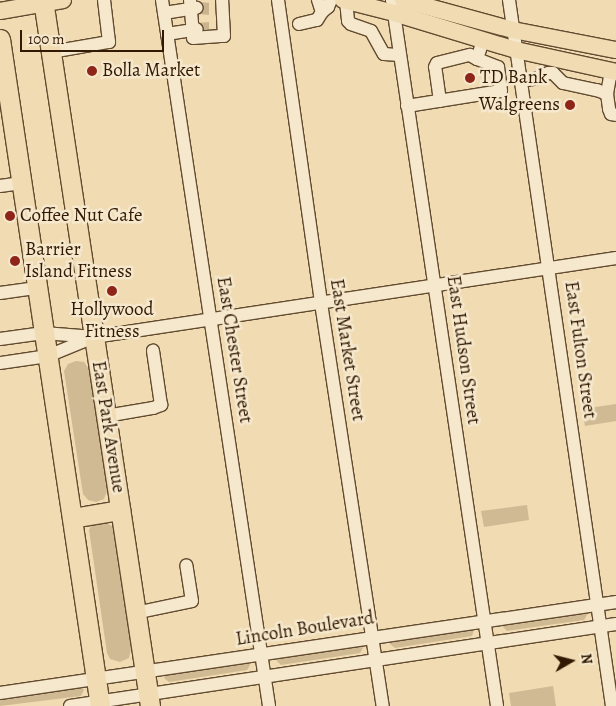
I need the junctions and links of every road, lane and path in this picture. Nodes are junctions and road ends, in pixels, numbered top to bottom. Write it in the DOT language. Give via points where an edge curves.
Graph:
graph roads {
  1 [pos="63,0"];
  2 [pos="104,0"];
  3 [pos="162,0"];
  4 [pos="278,0"];
  5 [pos="332,0"];
  6 [pos="344,0"];
  7 [pos="509,0"];
  8 [pos="43,2"];
  9 [pos="421,2"];
  10 [pos="396,4"];
  11 [pos="193,6"];
  12 [pos="218,6"];
  13 [pos="320,6"];
  14 [pos="0,10"];
  15 [pos="164,13"];
  16 [pos="299,24"];
  17 [pos="223,26"];
  18 [pos="210,28"];
  19 [pos="195,30"];
  20 [pos="513,30"];
  21 [pos="167,34"];
  22 [pos="0,39"];
  23 [pos="483,40"];
  24 [pos="516,50"];
  25 [pos="616,50"];
  26 [pos="51,52"];
  27 [pos="400,54"];
  28 [pos="478,59"];
  29 [pos="2,63"];
  30 [pos="613,71"];
  31 [pos="521,81"];
  32 [pos="607,94"];
  33 [pos="440,101"];
  34 [pos="408,106"];
  35 [pos="616,115"];
  36 [pos="22,183"];
  37 [pos="0,186"];
  38 [pos="616,258"];
  39 [pos="549,268"];
  40 [pos="434,285"];
  41 [pos="37,288"];
  42 [pos="0,293"];
  43 [pos="321,303"];
  44 [pos="210,319"];
  45 [pos="44,333"];
  46 [pos="94,337"];
  47 [pos="0,339"];
  48 [pos="153,351"];
  49 [pos="48,356"];
  50 [pos="0,363"];
  51 [pos="106,416"];
  52 [pos="120,510"];
  53 [pos="72,518"];
  54 [pos="186,565"];
  55 [pos="616,602"];
  56 [pos="597,605"];
  57 [pos="135,612"];
  58 [pos="484,621"];
  59 [pos="616,624"];
  60 [pos="601,626"];
  61 [pos="372,638"];
  62 [pos="488,644"];
  63 [pos="261,655"];
  64 [pos="376,660"];
  65 [pos="144,672"];
  66 [pos="264,677"];
  67 [pos="96,679"];
  68 [pos="0,693"];
  69 [pos="149,700"];
  70 [pos="99,704"];
  71 [pos="70,706"];
  72 [pos="269,706"];
  73 [pos="383,706"];
  74 [pos="497,706"];
  75 [pos="612,706"];
  1 -- 8 [label="main road"];
  2 -- 26 [label="street" via="109,42"];
  3 -- 15 [label="street, East Chester Street"];
  4 -- 43 [label="street, East Market Street"];
  5 -- 13 [label="street" via="328,7"];
  6 -- 10 [label="main road"];
  6 -- 27 [label="street" via="351,24 371,31 384,54"];
  7 -- 20 [label="street, East Fulton Street"];
  8 -- 14 [label="main road"];
  8 -- 26 [label="highway, East Park Avenue"];
  9 -- 10 [label="main road"];
  9 -- 20 [label="main road"];
  10 -- 23 [label="main road"];
  10 -- 27 [label="street, East Hudson Street"];
  11 -- 15 [label="street"];
  11 -- 19 [label="street"];
  12 -- 17 [label="street"];
  13 -- 16 [label="street" via="317,20"];
  15 -- 21 [label="street, East Chester Street"];
  17 -- 18 [label="street"];
  17 -- 19 [label="street" via="224,36 193,38"];
  19 -- 21 [label="street"];
  20 -- 24 [label="street, East Fulton Street"];
  20 -- 25 [label="main road"];
  21 -- 44 [label="street, East Chester Street"];
  22 -- 29 [label="highway"];
  23 -- 24 [label="main road"];
  23 -- 28 [label="street"];
  24 -- 30 [label="main road"];
  24 -- 31 [label="street, East Fulton Street"];
  26 -- 46 [label="highway, East Park Avenue"];
  27 -- 34 [label="street, East Hudson Street"];
  28 -- 33 [label="street" via="470,54 437,63"];
  28 -- 33 [label="street" via="498,67 501,91"];
  29 -- 36 [label="highway"];
  30 -- 32 [label="street"];
  31 -- 32 [label="street" via="554,73 563,83"];
  31 -- 39 [label="street, East Fulton Street"];
  32 -- 35 [label="street" via="611,114"];
  33 -- 34 [label="street"];
  34 -- 40 [label="street, East Hudson Street"];
  36 -- 37 [label="street"];
  36 -- 41 [label="highway"];
  38 -- 39 [label="street"];
  39 -- 40 [label="street"];
  39 -- 56 [label="street, East Fulton Street"];
  40 -- 43 [label="street"];
  40 -- 58 [label="street, East Hudson Street"];
  41 -- 42 [label="street"];
  41 -- 45 [label="highway"];
  43 -- 44 [label="street"];
  43 -- 61 [label="street, East Market Street"];
  44 -- 46 [label="street"];
  44 -- 63 [label="street, East Chester Street"];
  45 -- 46 [label="street"];
  45 -- 47 [label="street"];
  45 -- 49 [label="highway"];
  46 -- 49 [label="street"];
  46 -- 51 [label="highway, East Park Avenue"];
  48 -- 51 [label="street" via="161,405"];
  49 -- 50 [label="street"];
  49 -- 53 [label="highway"];
  51 -- 52 [label="highway, East Park Avenue"];
  52 -- 53 [label="highway"];
  52 -- 57 [label="highway, East Park Avenue"];
  53 -- 67 [label="highway"];
  54 -- 57 [label="street" via="192,602"];
  55 -- 56 [label="street, Lincoln Boulevard"];
  56 -- 58 [label="street, Lincoln Boulevard"];
  56 -- 60 [label="street, East Fulton Street"];
  57 -- 65 [label="highway, East Park Avenue"];
  58 -- 61 [label="street, Lincoln Boulevard"];
  58 -- 62 [label="street, East Hudson Street"];
  59 -- 60 [label="street"];
  60 -- 62 [label="street"];
  60 -- 75 [label="street, East Fulton Street"];
  61 -- 63 [label="street, Lincoln Boulevard"];
  61 -- 64 [label="street, East Market Street"];
  62 -- 64 [label="street"];
  62 -- 74 [label="street, East Hudson Street"];
  63 -- 65 [label="street, Lincoln Boulevard"];
  63 -- 66 [label="street, East Chester Street"];
  64 -- 66 [label="street"];
  64 -- 73 [label="street, East Market Street"];
  65 -- 67 [label="street, Lincoln Boulevard"];
  65 -- 69 [label="highway, East Park Avenue"];
  66 -- 69 [label="street"];
  66 -- 72 [label="street, East Chester Street"];
  67 -- 68 [label="street, Lincoln Boulevard"];
  67 -- 70 [label="highway"];
  69 -- 70 [label="street"];
  70 -- 71 [label="street"];
}
